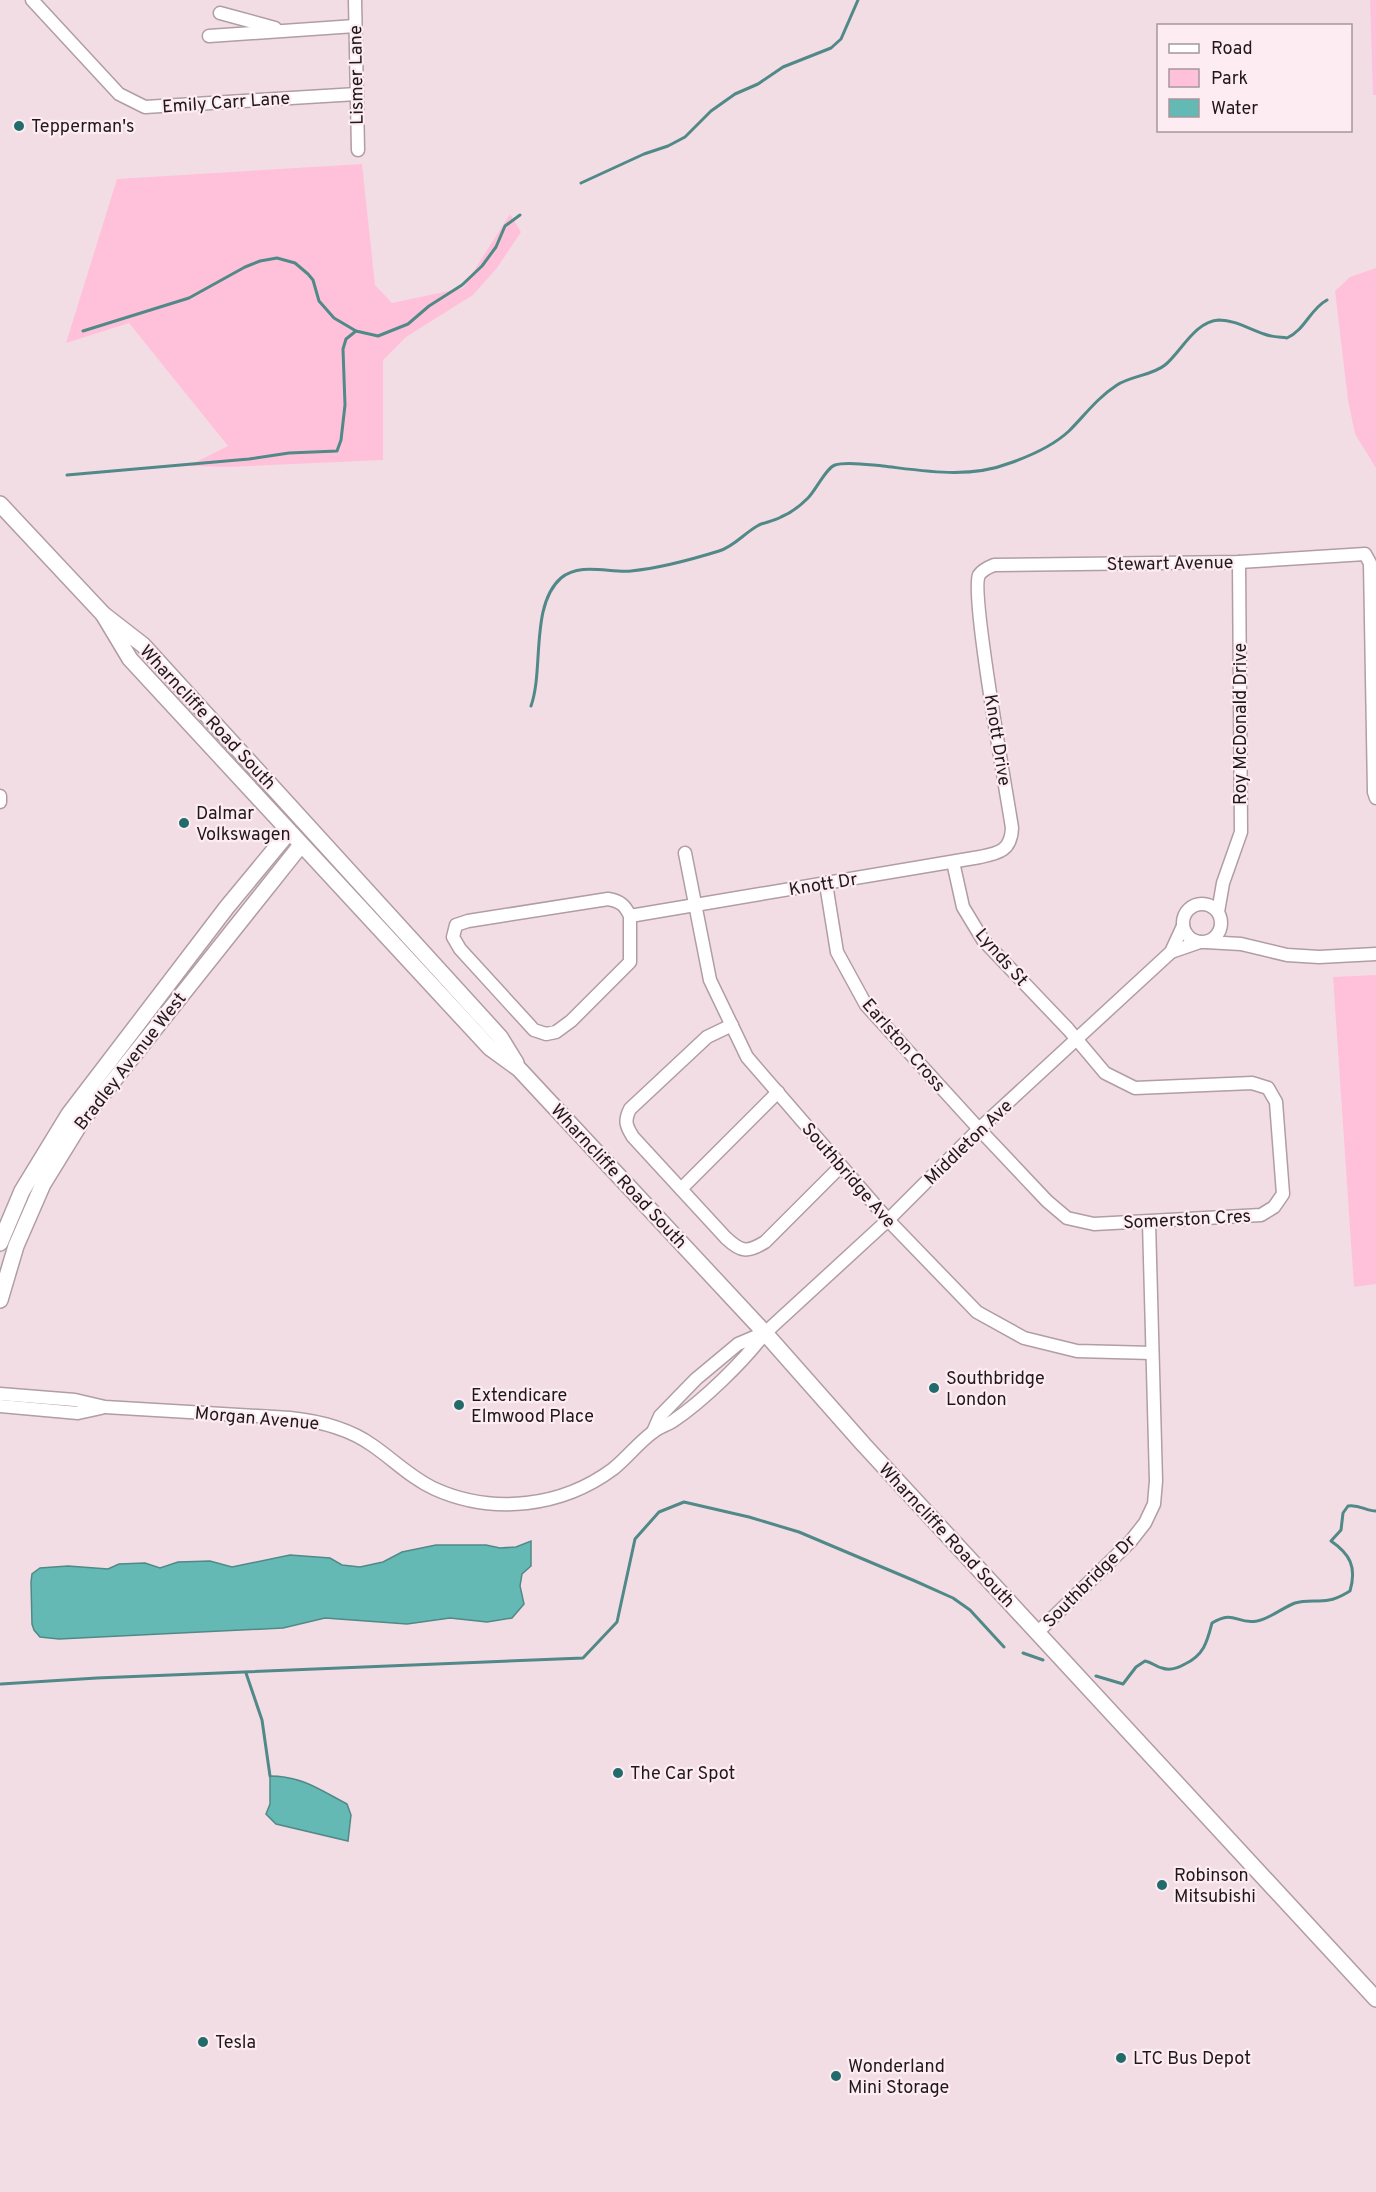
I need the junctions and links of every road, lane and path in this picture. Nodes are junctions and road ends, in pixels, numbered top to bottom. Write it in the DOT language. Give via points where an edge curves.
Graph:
graph roads {
  1 [pos="32,0"];
  2 [pos="355,0"];
  3 [pos="220,13"];
  4 [pos="355,26"];
  5 [pos="285,31"];
  6 [pos="209,36"];
  7 [pos="357,93"];
  8 [pos="358,150"];
  9 [pos="0,504"];
  10 [pos="1239,562"];
  11 [pos="979,576"];
  12 [pos="103,614"];
  13 [pos="1374,690"];
  14 [pos="0,796"];
  15 [pos="1376,798"];
  16 [pos="0,802"];
  17 [pos="289,832"];
  18 [pos="301,844"];
  19 [pos="685,853"];
  20 [pos="953,862"];
  21 [pos="1223,883"];
  22 [pos="826,884"];
  23 [pos="1202,903"];
  24 [pos="694,905"];
  25 [pos="630,916"];
  26 [pos="1220,918"];
  27 [pos="1183,926"];
  28 [pos="1203,942"];
  29 [pos="1233,944"];
  30 [pos="1171,952"];
  31 [pos="1376,954"];
  32 [pos="732,1025"];
  33 [pos="1077,1039"];
  34 [pos="519,1069"];
  35 [pos="778,1092"];
  36 [pos="979,1129"];
  37 [pos="841,1166"];
  38 [pos="681,1189"];
  39 [pos="888,1220"];
  40 [pos="1149,1222"];
  41 [pos="0,1243"];
  42 [pos="0,1300"];
  43 [pos="765,1333"];
  44 [pos="1152,1353"];
  45 [pos="0,1394"];
  46 [pos="0,1406"];
  47 [pos="105,1407"];
  48 [pos="1037,1633"];
  49 [pos="1376,1999"];
  1 -- 7 [label="street, Emily Carr Lane" via="119,94 145,107"];
  2 -- 4 [label="street, Lismer Lane"];
  3 -- 5 [label="street"];
  4 -- 5 [label="street"];
  4 -- 7 [label="street, Lismer Lane"];
  5 -- 6 [label="street"];
  7 -- 8 [label="street, Lismer Lane"];
  9 -- 12 [label="main road, Wharncliffe Road South"];
  10 -- 11 [label="street, Stewart Avenue" via="994,565"];
  10 -- 13 [label="street, Stewart Avenue" via="1365,554 1370,563"];
  10 -- 21 [label="street, Roy McDonald Drive" via="1241,832"];
  11 -- 20 [label="street, Knott Drive" via="983,644 1012,838 999,853"];
  12 -- 17 [label="main road, Wharncliffe Road South" via="130,659"];
  12 -- 34 [label="main road, Wharncliffe Road South" via="143,645 308,824 500,1037"];
  13 -- 15 [label="street"];
  14 -- 16 [label="street"];
  17 -- 18 [label="main road, Wharncliffe Road South"];
  17 -- 41 [label="main road, Bradley Avenue West" via="69,1114 22,1191"];
  18 -- 34 [label="main road, Wharncliffe Road South" via="490,1048"];
  18 -- 42 [label="main road, Bradley Avenue West" via="83,1119 43,1184 16,1246"];
  19 -- 24 [label="street, Southbridge Ave"];
  20 -- 22 [label="street, Knott Dr"];
  20 -- 33 [label="street, Lynds St" via="963,907 983,939"];
  21 -- 23 [label="street"];
  21 -- 26 [label="street, Roy McDonald Drive"];
  22 -- 24 [label="street, Knott Dr"];
  22 -- 36 [label="street, Earlston Cross" via="837,952 866,1005"];
  23 -- 26 [label="street" via="1211,906"];
  23 -- 27 [label="street" via="1185,913"];
  24 -- 25 [label="street, Knott Dr"];
  24 -- 32 [label="street, Southbridge Ave" via="710,980"];
  25 -- 25 [label="street" via="619,901 608,899 468,921 456,925 453,937 459,949 534,1030 546,1034 571,1021 630,962"];
  26 -- 28 [label="street" via="1217,936"];
  26 -- 29 [label="street"];
  27 -- 28 [label="street" via="1192,940"];
  27 -- 30 [label="street"];
  28 -- 29 [label="street"];
  28 -- 30 [label="street"];
  29 -- 31 [label="street" via="1287,955"];
  30 -- 33 [label="street, Middleton Ave"];
  32 -- 35 [label="street, Southbridge Ave" via="747,1057"];
  32 -- 38 [label="street" via="695,1046 630,1109 626,1118 626,1127 633,1137"];
  33 -- 36 [label="street, Middleton Ave"];
  33 -- 40 [label="street, Somerston Cres" via="1105,1073 1135,1088 1252,1083 1268,1088 1276,1102 1283,1194 1274,1207 1261,1215"];
  34 -- 43 [label="main road, Wharncliffe Road South"];
  35 -- 37 [label="street, Southbridge Ave"];
  35 -- 38 [label="street"];
  36 -- 39 [label="street, Middleton Ave"];
  36 -- 40 [label="street, Somerston Cres" via="1067,1218 1094,1224"];
  37 -- 38 [label="street" via="765,1242 753,1249 735,1246"];
  37 -- 39 [label="street, Southbridge Ave"];
  39 -- 43 [label="street, Middleton Ave"];
  39 -- 44 [label="street, Southbridge Ave" via="977,1312 1024,1338 1077,1351"];
  40 -- 44 [label="street, Southbridge Dr"];
  43 -- 47 [label="street, Morgan Avenue" via="749,1354 691,1407 653,1432 614,1468 579,1489 541,1501 501,1505 436,1490 363,1439 322,1423"];
  43 -- 48 [label="main road, Wharncliffe Road South"];
  44 -- 48 [label="street, Southbridge Dr" via="1154,1504 1130,1542"];
  45 -- 47 [label="street, Morgan Avenue" via="75,1400"];
  46 -- 47 [label="street, Morgan Avenue" via="78,1413"];
  48 -- 49 [label="main road, Wharncliffe Road South"];
}
